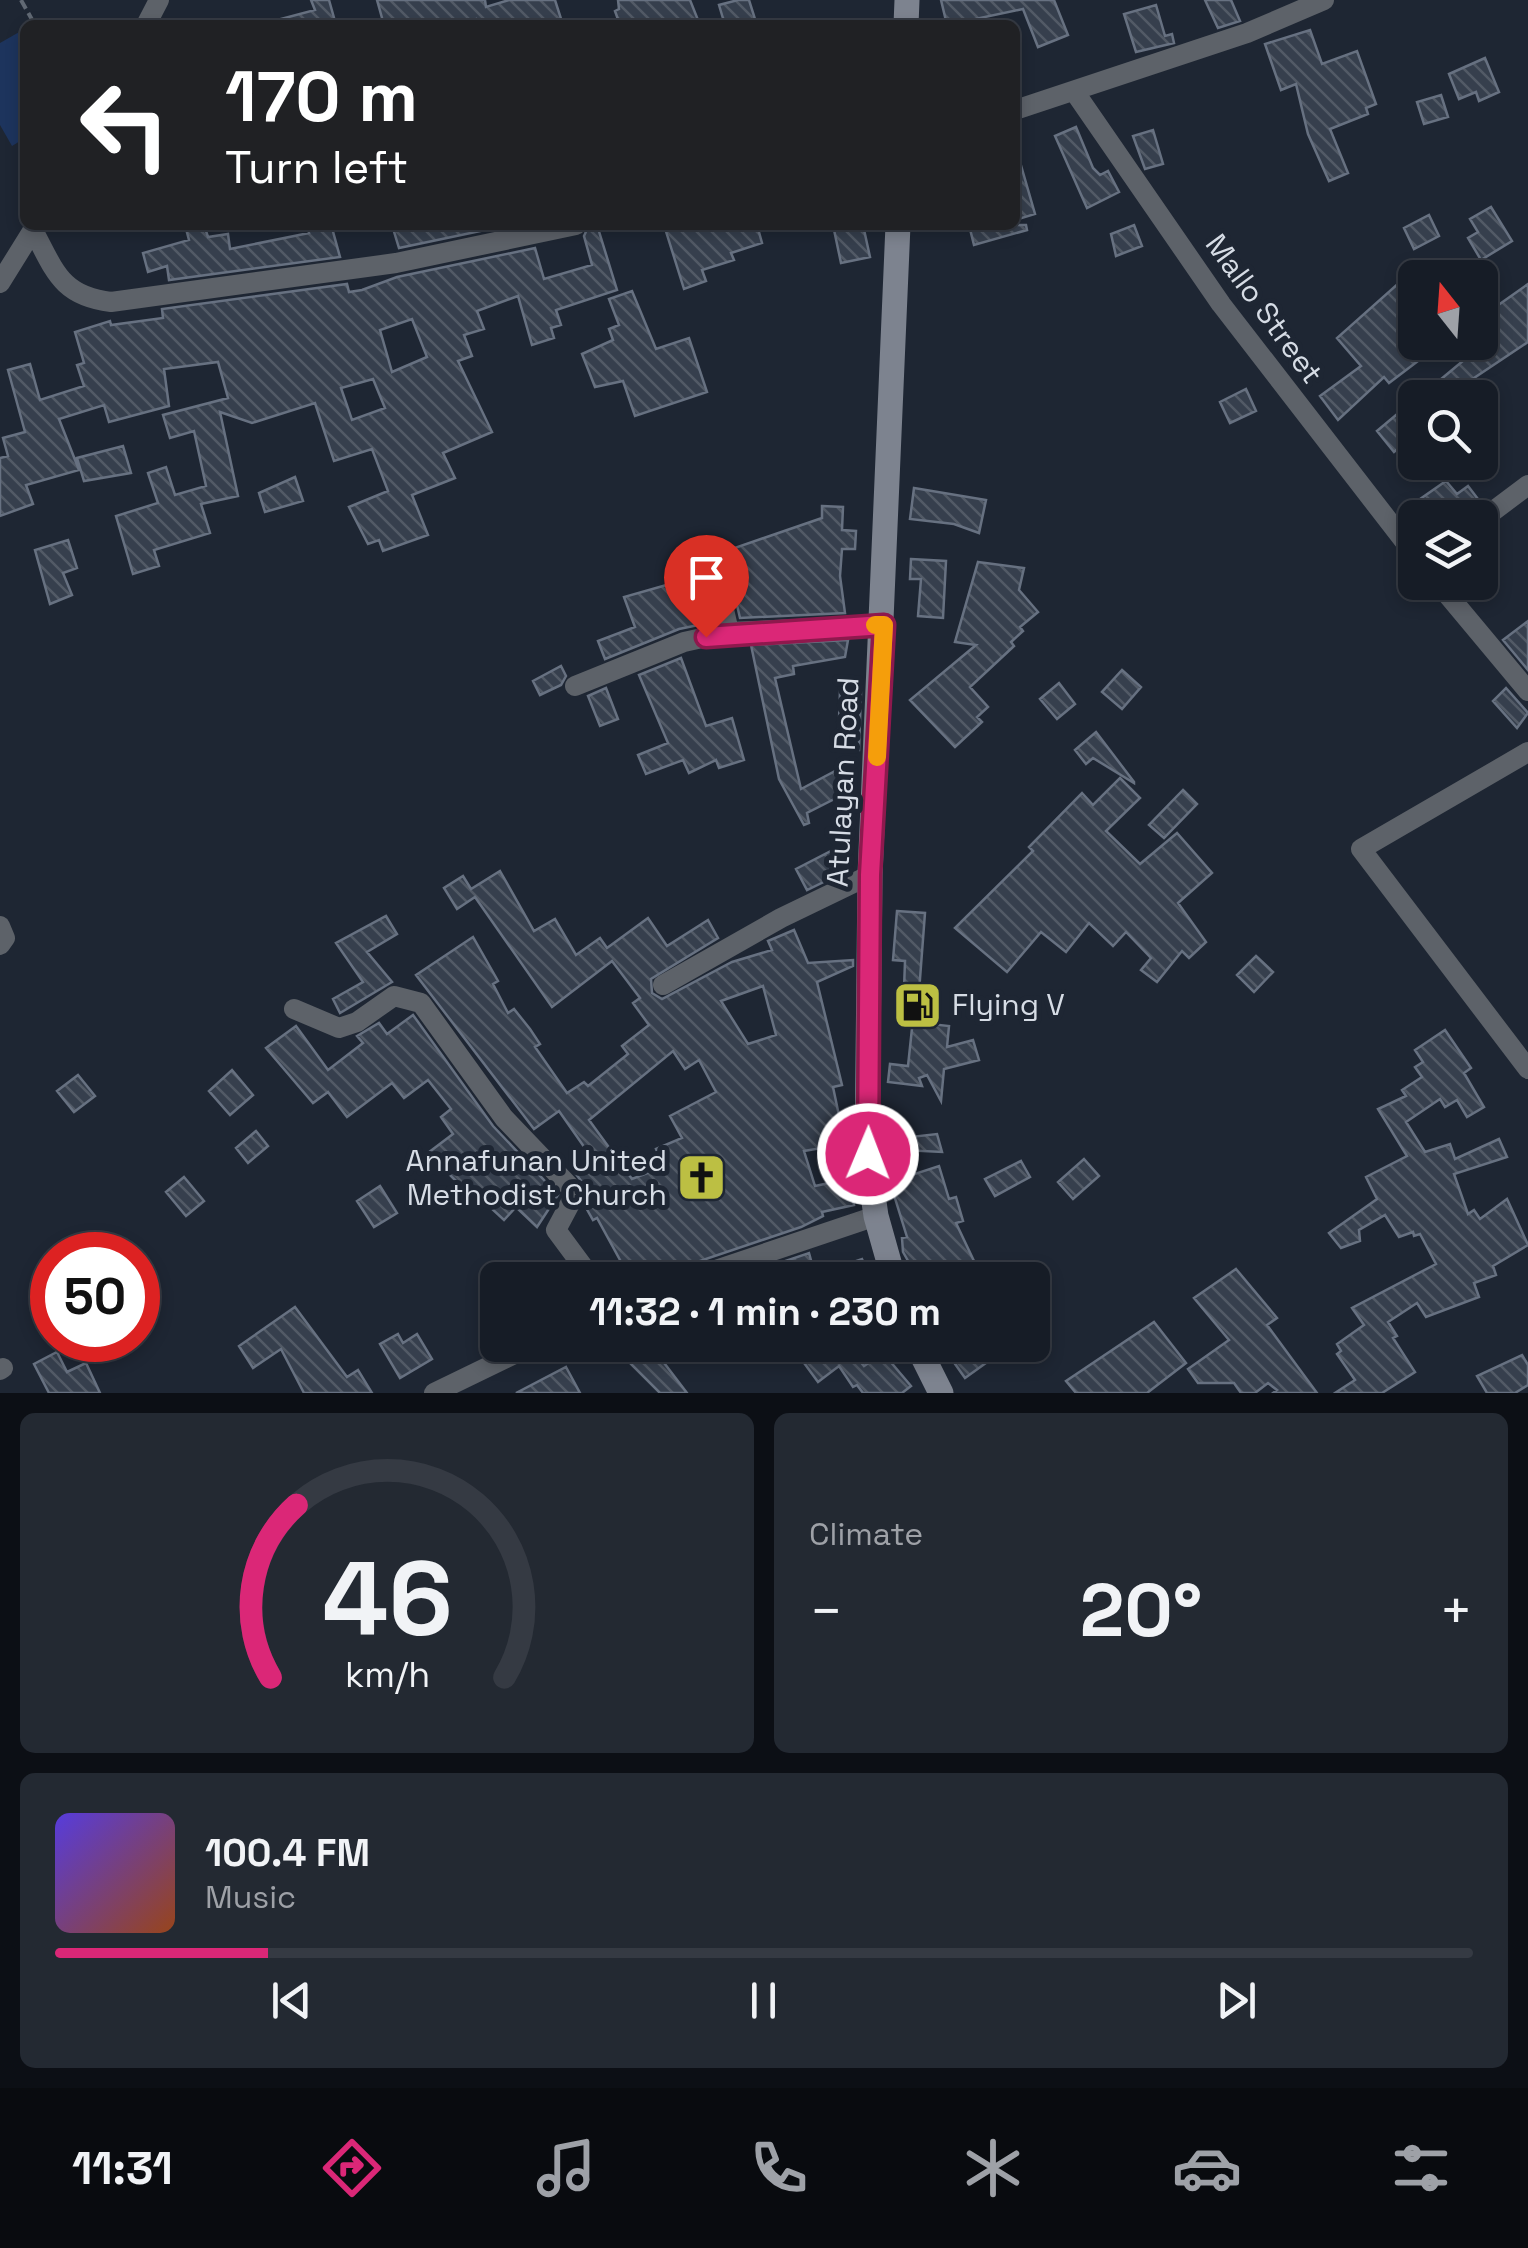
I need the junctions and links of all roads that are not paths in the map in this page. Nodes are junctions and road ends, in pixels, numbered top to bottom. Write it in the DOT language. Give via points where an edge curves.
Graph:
graph roads {
  1 [pos="1324,0"];
  2 [pos="1074,91"];
  3 [pos="1020,108"];
  4 [pos="32,230"];
  5 [pos="36,230"];
  6 [pos="552,230"];
  7 [pos="898,230"];
  8 [pos="0,284"];
  9 [pos="1528,485"];
  10 [pos="1498,508"];
  11 [pos="1398,534"];
  12 [pos="714,565"];
  13 [pos="1453,600"];
  14 [pos="884,625"];
  15 [pos="729,632"];
  16 [pos="576,686"];
  17 [pos="1528,691"];
  18 [pos="1528,752"];
  19 [pos="870,875"];
  20 [pos="0,926"];
  21 [pos="0,946"];
  22 [pos="664,985"];
  23 [pos="294,1008"];
  24 [pos="1528,1069"];
  25 [pos="876,1216"];
  26 [pos="580,1262"];
  27 [pos="739,1262"];
  28 [pos="889,1262"];
  29 [pos="498,1362"];
  30 [pos="926,1362"];
  31 [pos="434,1393"];
  32 [pos="942,1393"];
  1 -- 2 [label="street"];
  2 -- 3 [label="street"];
  2 -- 11 [label="street, Mallo Street" via="1221,304"];
  4 -- 8 [label="street"];
  5 -- 6 [label="street" via="70,292 112,302 396,262"];
  7 -- 14 [label="main road, Atulayan Road"];
  9 -- 10 [label="street"];
  12 -- 15 [label="street"];
  13 -- 17 [label="street"];
  14 -- 15 [label="street"];
  14 -- 19 [label="main road, Atulayan Road"];
  15 -- 16 [label="street" via="684,642"];
  18 -- 24 [label="street" via="1361,849"];
  19 -- 22 [label="street"];
  19 -- 25 [label="main road, Atulayan Road" via="868,1154"];
  20 -- 21 [label="street" via="6,938"];
  23 -- 26 [label="street" via="339,1028 394,996 421,1003 504,1118 571,1188 574,1198 556,1230"];
  25 -- 27 [label="street"];
  25 -- 28 [label="main road, Atulayan Road"];
  29 -- 31 [label="street"];
  30 -- 32 [label="main road"];
}
